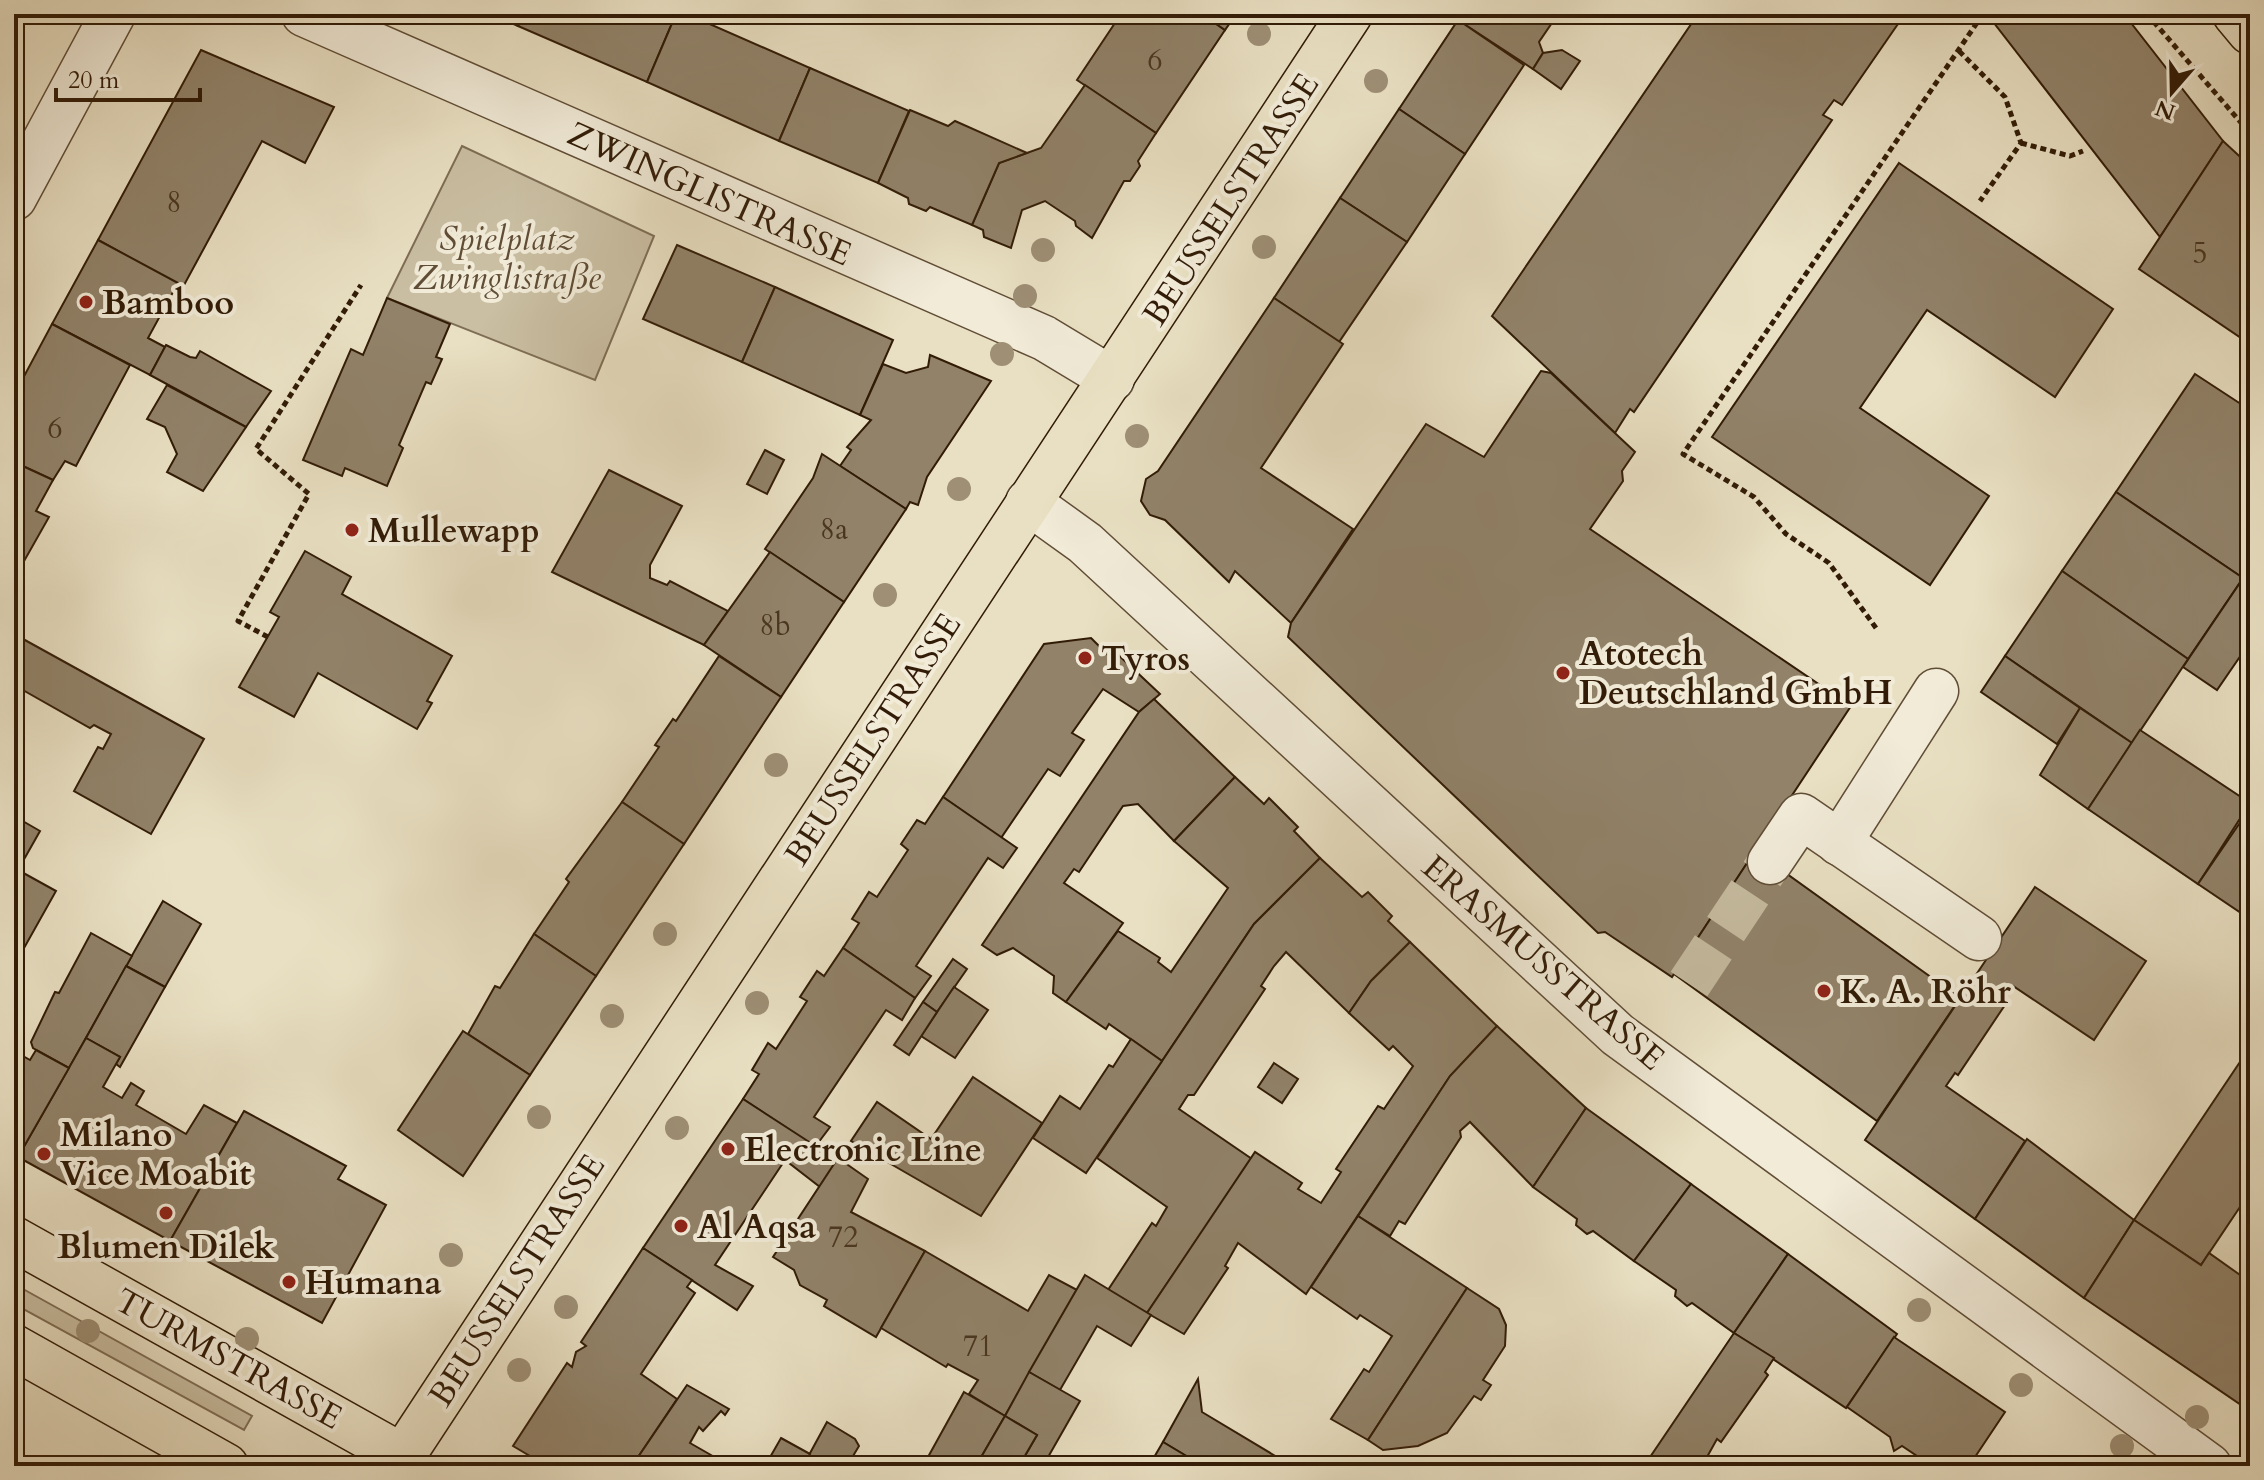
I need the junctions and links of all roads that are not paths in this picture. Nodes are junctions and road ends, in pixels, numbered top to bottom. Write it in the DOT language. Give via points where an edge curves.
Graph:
graph roads {
  1 [pos="113,14"];
  2 [pos="304,14"];
  3 [pos="1350,14"];
  4 [pos="2235,14"];
  5 [pos="2250,32"];
  6 [pos="14,198"];
  7 [pos="1112,379"];
  8 [pos="1028,502"];
  9 [pos="1936,691"];
  10 [pos="1839,843"];
  11 [pos="1770,862"];
  12 [pos="1979,938"];
  13 [pos="14,1239"];
  14 [pos="14,1347"];
  15 [pos="406,1463"];
  16 [pos="226,1466"];
  17 [pos="2209,1466"];
  1 -- 6 [label="street"];
  2 -- 7 [label="street, ZWINGLISTRASSE" via="1044,338"];
  3 -- 7 [label="main road, BEUSSELSTRASSE"];
  4 -- 5 [label="main road"];
  7 -- 8 [label="main road, BEUSSELSTRASSE"];
  8 -- 15 [label="main road, BEUSSELSTRASSE"];
  8 -- 17 [label="street, ERASMUSSTRASSE" via="1085,543 1618,1035"];
  9 -- 10 [label="street"];
  10 -- 11 [label="street" via="1801,816"];
  10 -- 12 [label="street"];
  13 -- 15 [label="main road, TURMSTRASSE"];
  14 -- 16 [label="main road"];
}
